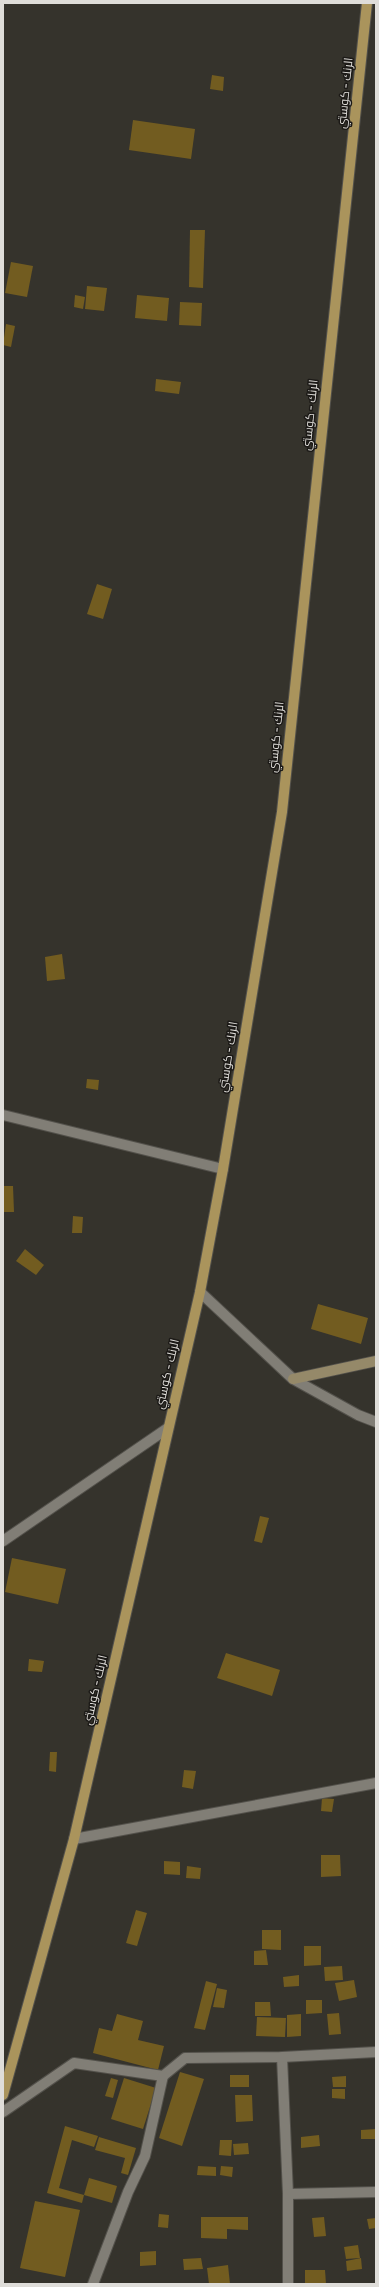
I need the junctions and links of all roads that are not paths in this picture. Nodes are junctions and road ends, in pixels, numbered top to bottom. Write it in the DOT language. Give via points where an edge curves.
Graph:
graph roads {
  1 [pos="367,3"];
  2 [pos="3,1115"];
  3 [pos="223,1169"];
  4 [pos="200,1292"];
  5 [pos="376,1362"];
  6 [pos="293,1379"];
  7 [pos="376,1422"];
  8 [pos="168,1428"];
  9 [pos="3,1541"];
  10 [pos="376,1783"];
  11 [pos="74,1839"];
  12 [pos="376,2052"];
  13 [pos="282,2057"];
  14 [pos="8,2064"];
  15 [pos="163,2076"];
  16 [pos="3,2095"];
  17 [pos="3,2112"];
  18 [pos="376,2192"];
  19 [pos="288,2194"];
  20 [pos="93,2284"];
  21 [pos="288,2284"];
  1 -- 3 [label="main road, الرنك - كوستي" via="282,812"];
  2 -- 3 [label="street"];
  3 -- 4 [label="main road, الرنك - كوستي"];
  4 -- 6 [label="street"];
  4 -- 8 [label="main road, الرنك - كوستي"];
  5 -- 6 [label="street"];
  6 -- 7 [label="street" via="358,1415"];
  8 -- 9 [label="street"];
  8 -- 11 [label="main road, الرنك - كوستي"];
  10 -- 11 [label="street"];
  11 -- 14 [label="main road, الرنك - كوستي"];
  12 -- 13 [label="street"];
  13 -- 15 [label="street" via="185,2058"];
  13 -- 19 [label="street"];
  14 -- 16 [label="main road, الرنك - كوستي"];
  15 -- 17 [label="street" via="74,2063"];
  15 -- 20 [label="street" via="145,2156 128,2192"];
  18 -- 19 [label="street"];
  19 -- 21 [label="street"];
}
